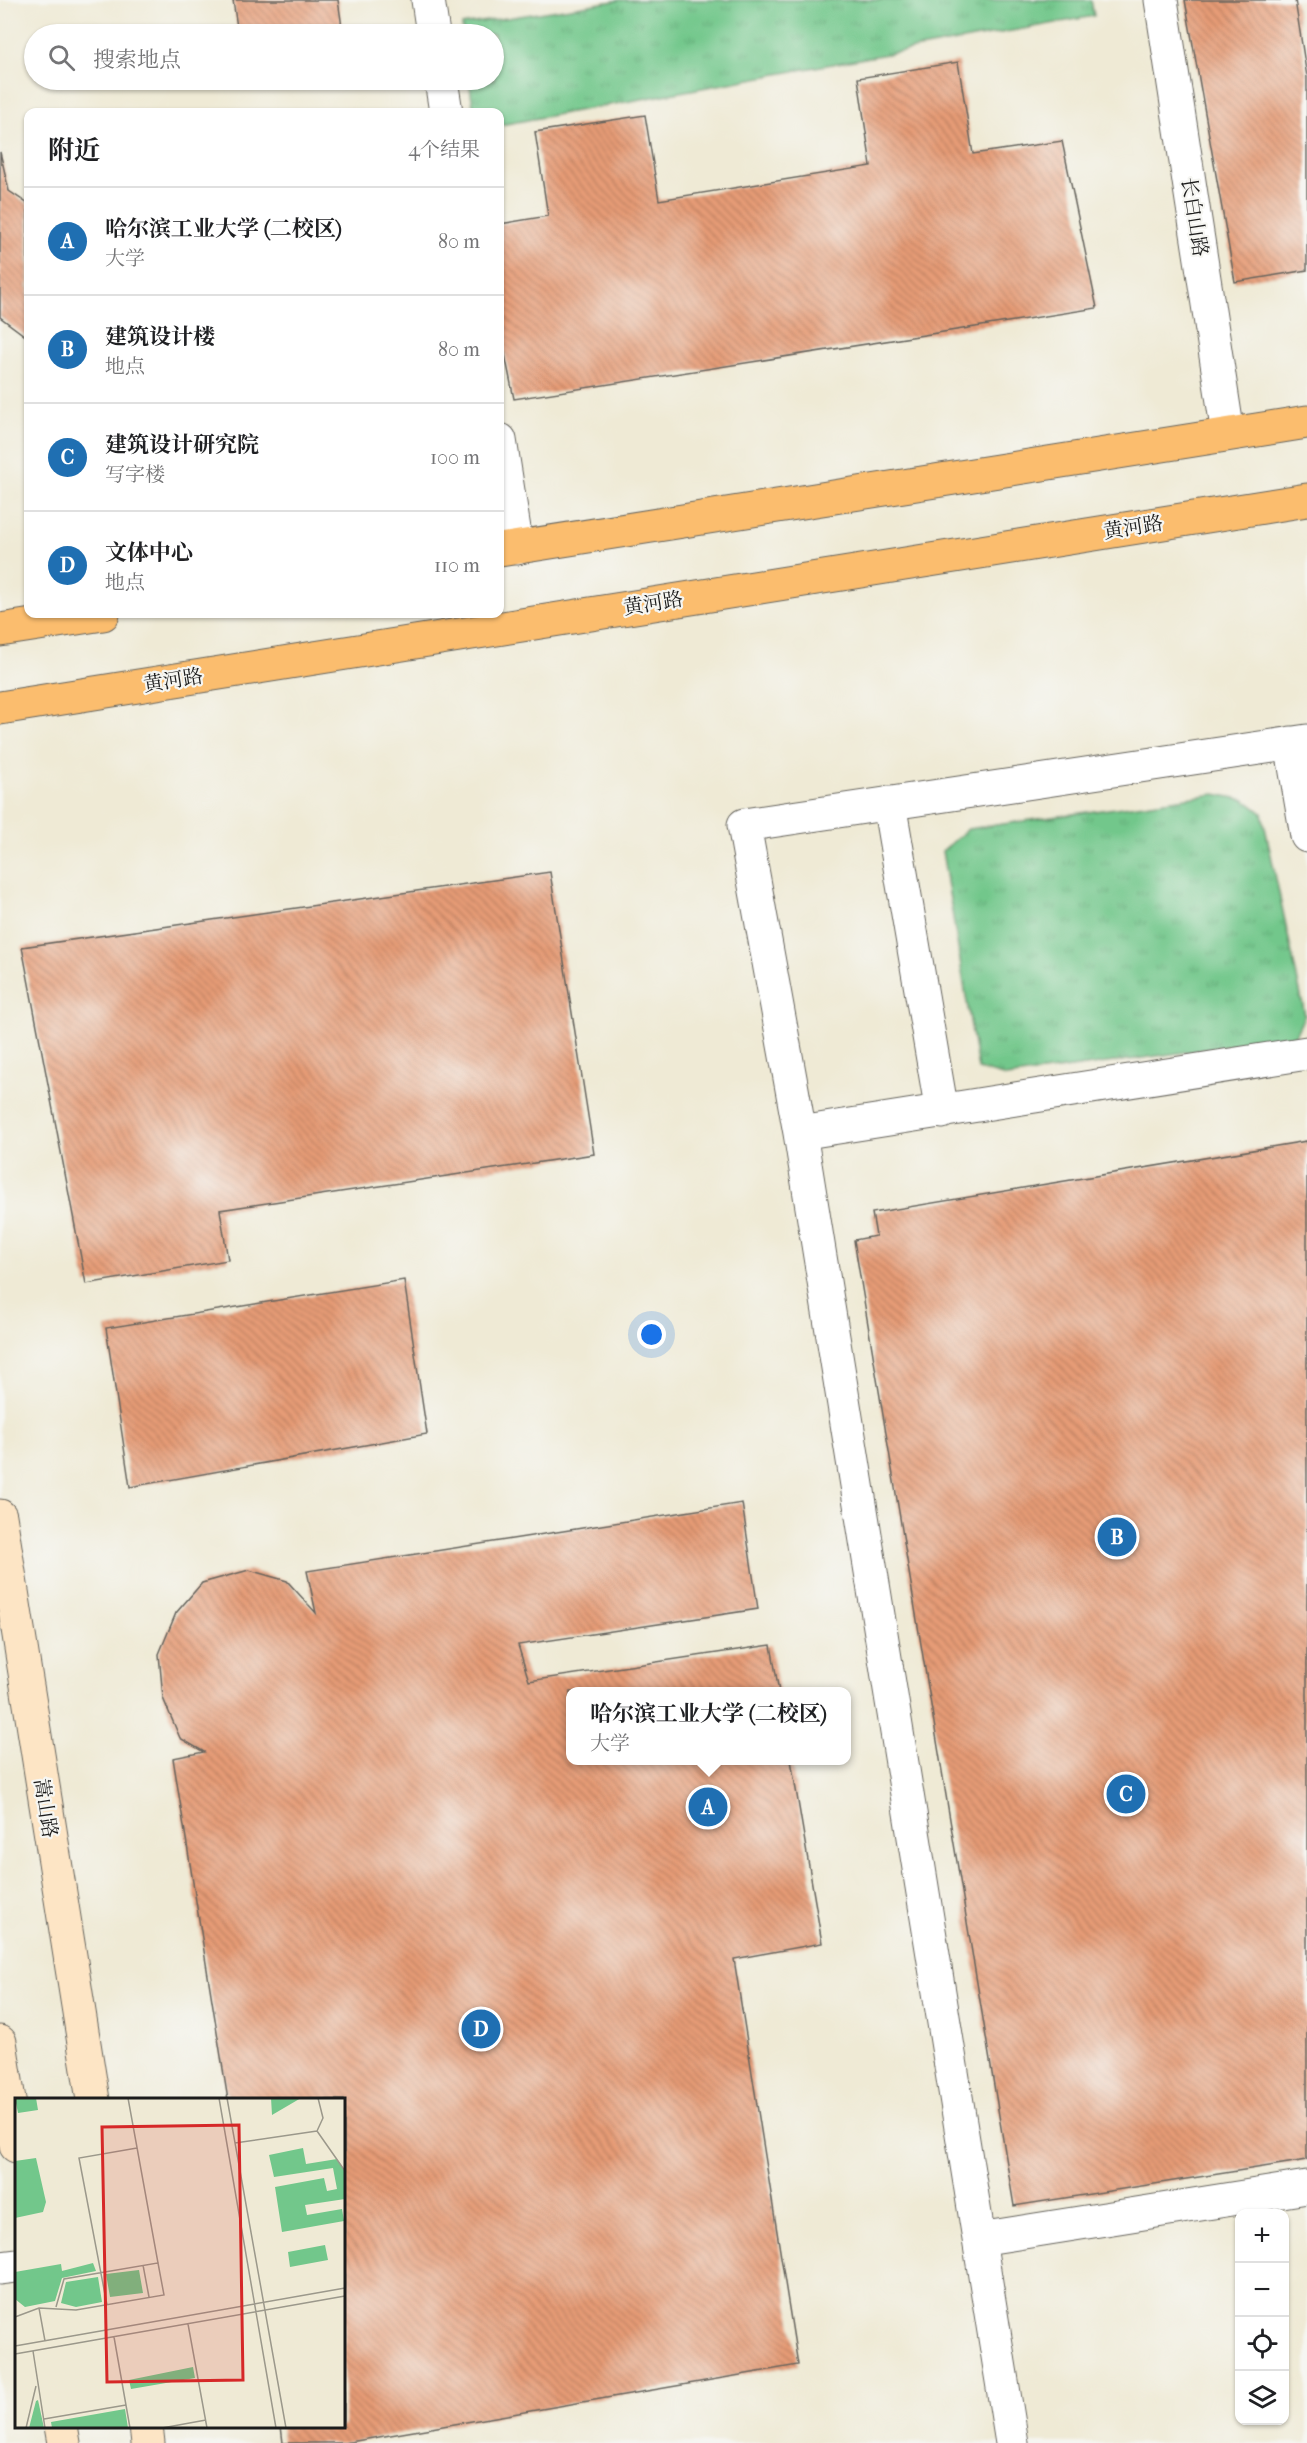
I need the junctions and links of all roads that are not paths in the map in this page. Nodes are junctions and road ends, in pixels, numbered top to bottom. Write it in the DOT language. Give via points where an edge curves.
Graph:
graph roads {
  1 [pos="428,0"];
  2 [pos="1161,0"];
  3 [pos="432,24"];
  4 [pos="443,90"];
  5 [pos="445,108"];
  6 [pos="1307,422"];
  7 [pos="1228,434"];
  8 [pos="504,494"];
  9 [pos="1307,500"];
  10 [pos="508,549"];
  11 [pos="77,618"];
  12 [pos="0,630"];
  13 [pos="0,708"];
  14 [pos="1299,742"];
  15 [pos="889,803"];
  16 [pos="1307,836"];
  17 [pos="1307,1053"];
  18 [pos="942,1112"];
  19 [pos="800,1133"];
  20 [pos="0,1516"];
  21 [pos="0,2042"];
  22 [pos="93,2098"];
  23 [pos="15,2140"];
  24 [pos="1307,2187"];
  25 [pos="979,2239"];
  26 [pos="15,2266"];
  27 [pos="0,2268"];
  28 [pos="61,2428"];
  29 [pos="146,2428"];
  30 [pos="64,2443"];
  31 [pos="148,2443"];
  32 [pos="1012,2443"];
  1 -- 3 [label="street"];
  2 -- 7 [label="street, 长白山路"];
  4 -- 5 [label="street"];
  6 -- 7 [label="main road"];
  7 -- 10 [label="main road"];
  8 -- 10 [label="street"];
  9 -- 13 [label="main road, 黄河路"];
  11 -- 12 [label="main road"];
  14 -- 15 [label="street"];
  14 -- 16 [label="street"];
  15 -- 18 [label="street"];
  15 -- 19 [label="street" via="744,825"];
  17 -- 18 [label="street"];
  18 -- 19 [label="street"];
  19 -- 25 [label="street"];
  20 -- 22 [label="main road, 嵩山路"];
  21 -- 23 [label="main road"];
  24 -- 25 [label="street"];
  25 -- 32 [label="street"];
  26 -- 27 [label="street"];
  28 -- 30 [label="main road"];
  29 -- 31 [label="main road"];
}
